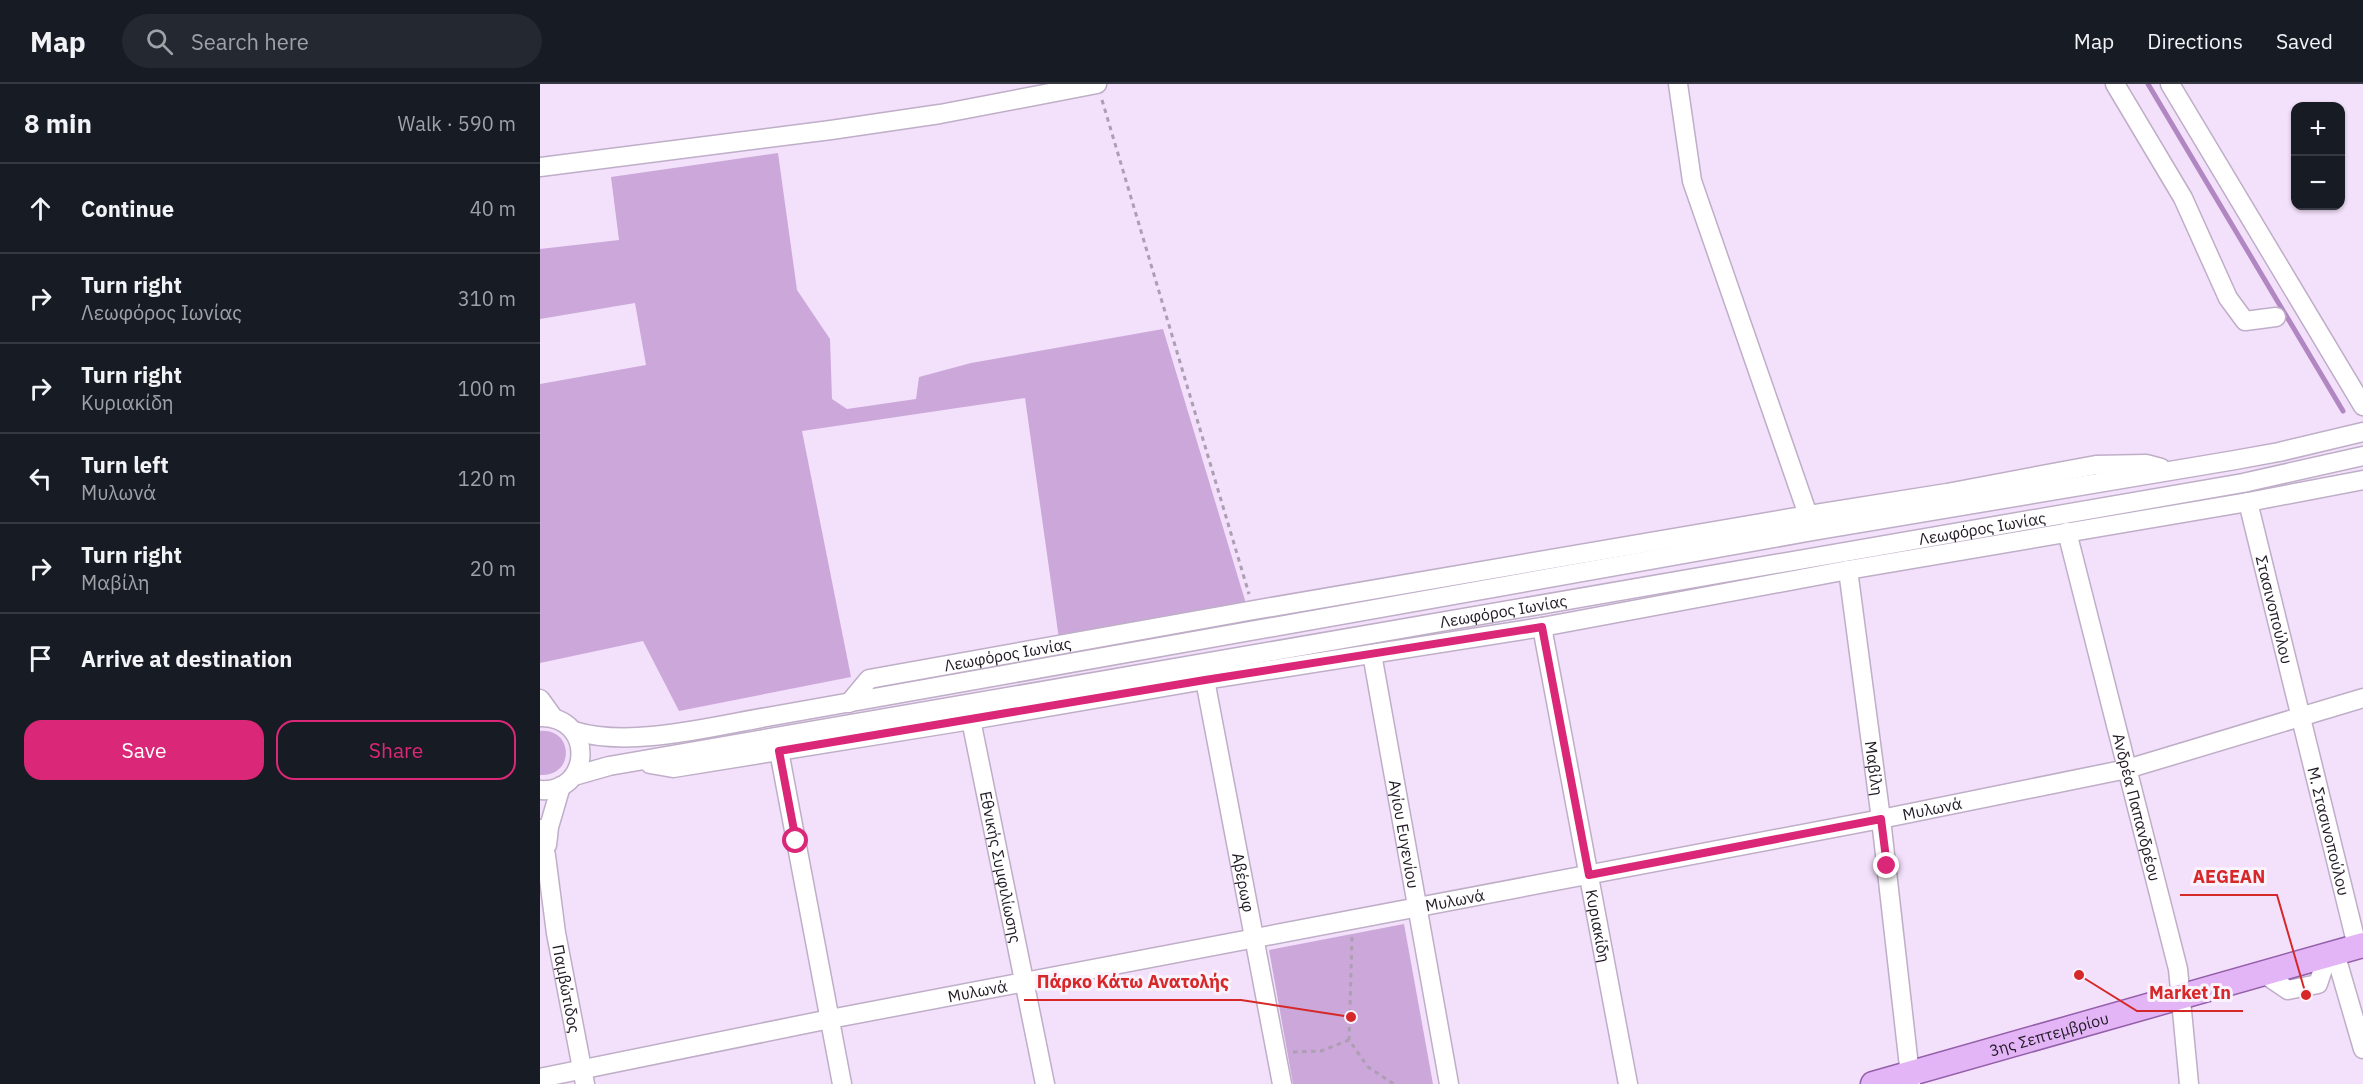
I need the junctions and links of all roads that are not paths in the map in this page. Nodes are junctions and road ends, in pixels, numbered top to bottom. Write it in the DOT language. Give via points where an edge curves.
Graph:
graph roads {
  1 [pos="1678,84"];
  2 [pos="2115,84"];
  3 [pos="2170,84"];
  4 [pos="1099,89"];
  5 [pos="540,167"];
  6 [pos="2276,317"];
  7 [pos="2363,406"];
  8 [pos="2363,432"];
  9 [pos="2363,456"];
  10 [pos="2172,471"];
  11 [pos="2363,480"];
  12 [pos="2248,502"];
  13 [pos="1808,515"];
  14 [pos="2067,532"];
  15 [pos="1848,570"];
  16 [pos="1542,627"];
  17 [pos="1372,654"];
  18 [pos="1205,680"];
  19 [pos="2363,698"];
  20 [pos="540,699"];
  21 [pos="849,703"];
  22 [pos="2301,716"];
  23 [pos="546,717"];
  24 [pos="971,720"];
  25 [pos="574,731"];
  26 [pos="779,751"];
  27 [pos="640,761"];
  28 [pos="2127,769"];
  29 [pos="567,781"];
  30 [pos="540,790"];
  31 [pos="1881,819"];
  32 [pos="540,830"];
  33 [pos="546,856"];
  34 [pos="1589,875"];
  35 [pos="1418,908"];
  36 [pos="548,934"];
  37 [pos="1254,939"];
  38 [pos="2346,949"];
  39 [pos="1025,982"];
  40 [pos="2182,996"];
  41 [pos="830,1019"];
  42 [pos="2363,1049"];
  43 [pos="584,1077"];
  44 [pos="540,1078"];
  45 [pos="1911,1078"];
  46 [pos="842,1084"];
  47 [pos="1045,1084"];
  48 [pos="1282,1084"];
  49 [pos="1449,1084"];
  50 [pos="1628,1084"];
  51 [pos="1873,1084"];
  52 [pos="2189,1084"];
  1 -- 13 [label="street" via="1692,181"];
  2 -- 6 [label="street" via="2182,198 2228,298 2245,321"];
  3 -- 7 [label="street"];
  4 -- 5 [label="street" via="831,130"];
  8 -- 10 [label="street, Λεωφόρος Ιωνίας"];
  9 -- 27 [label="street, Λεωφόρος Ιωνίας" via="2231,485"];
  10 -- 13 [label="street, Λεωφόρος Ιωνίας" via="2146,464 2096,465"];
  10 -- 21 [label="street, Λεωφόρος Ιωνίας"];
  11 -- 12 [label="street, Λεωφόρος Ιωνίας"];
  12 -- 14 [label="street, Λεωφόρος Ιωνίας"];
  12 -- 22 [label="street, Στασινοπούλου"];
  13 -- 21 [label="street, Λεωφόρος Ιωνίας" via="869,679"];
  14 -- 15 [label="street, Λεωφόρος Ιωνίας"];
  14 -- 28 [label="street, Ανδρέα Παπανδρέου"];
  15 -- 16 [label="street, Λεωφόρος Ιωνίας"];
  15 -- 31 [label="street, Μαβίλη"];
  16 -- 17 [label="street, Λεωφόρος Ιωνίας"];
  16 -- 34 [label="street, Κυριακίδη"];
  17 -- 18 [label="street, Λεωφόρος Ιωνίας"];
  17 -- 35 [label="street, Αγίου Ευγενίου"];
  18 -- 24 [label="street, Λεωφόρος Ιωνίας"];
  18 -- 37 [label="street, Αβέρωφ"];
  19 -- 22 [label="street, Μυλωνά"];
  20 -- 23 [label="street"];
  21 -- 25 [label="street, Λεωφόρος Ιωνίας" via="632,738 593,737"];
  22 -- 28 [label="street, Μυλωνά"];
  22 -- 38 [label="street, Μ. Στασινοπούλου"];
  23 -- 25 [label="street" via="561,720"];
  24 -- 26 [label="street, Λεωφόρος Ιωνίας"];
  24 -- 39 [label="street, Εθνικής Συμφιλίωσης"];
  25 -- 29 [label="street, Παμβώτιδος" via="581,754 579,766"];
  26 -- 27 [label="street, Λεωφόρος Ιωνίας" via="673,768"];
  26 -- 41 [label="street"];
  27 -- 29 [label="street, Λεωφόρος Ιωνίας" via="590,770"];
  28 -- 31 [label="street, Μυλωνά"];
  28 -- 40 [label="street, Ανδρέα Παπανδρέου"];
  29 -- 30 [label="street, Λεωφόρος Ιωνίας" via="552,790"];
  29 -- 33 [label="street, Παμβώτιδος" via="549,827"];
  31 -- 34 [label="street, Μυλωνά"];
  31 -- 45 [label="street, Μαβίλη"];
  32 -- 33 [label="street, Παμβώτιδος"];
  33 -- 36 [label="street, Παμβώτιδος"];
  34 -- 35 [label="street, Μυλωνά"];
  34 -- 50 [label="street, Κυριακίδη"];
  35 -- 37 [label="street, Μυλωνά"];
  35 -- 49 [label="street, Αγίου Ευγενίου"];
  36 -- 43 [label="street, Παμβώτιδος"];
  37 -- 39 [label="street, Μυλωνά"];
  37 -- 48 [label="street, Αβέρωφ"];
  38 -- 40 [label="main road, 3ης Σεπτεμβρίου"];
  38 -- 42 [label="street, Μ. Στασινοπούλου"];
  39 -- 41 [label="street, Μυλωνά"];
  39 -- 47 [label="street, Εθνικής Συμφιλίωσης"];
  40 -- 45 [label="main road, 3ης Σεπτεμβρίου"];
  40 -- 52 [label="street, Ανδρέα Παπανδρέου"];
  41 -- 43 [label="street, Μυλωνά"];
  41 -- 46 [label="street"];
  43 -- 44 [label="street, Μυλωνά"];
  45 -- 51 [label="main road, 3ης Σεπτεμβρίου"];
}
